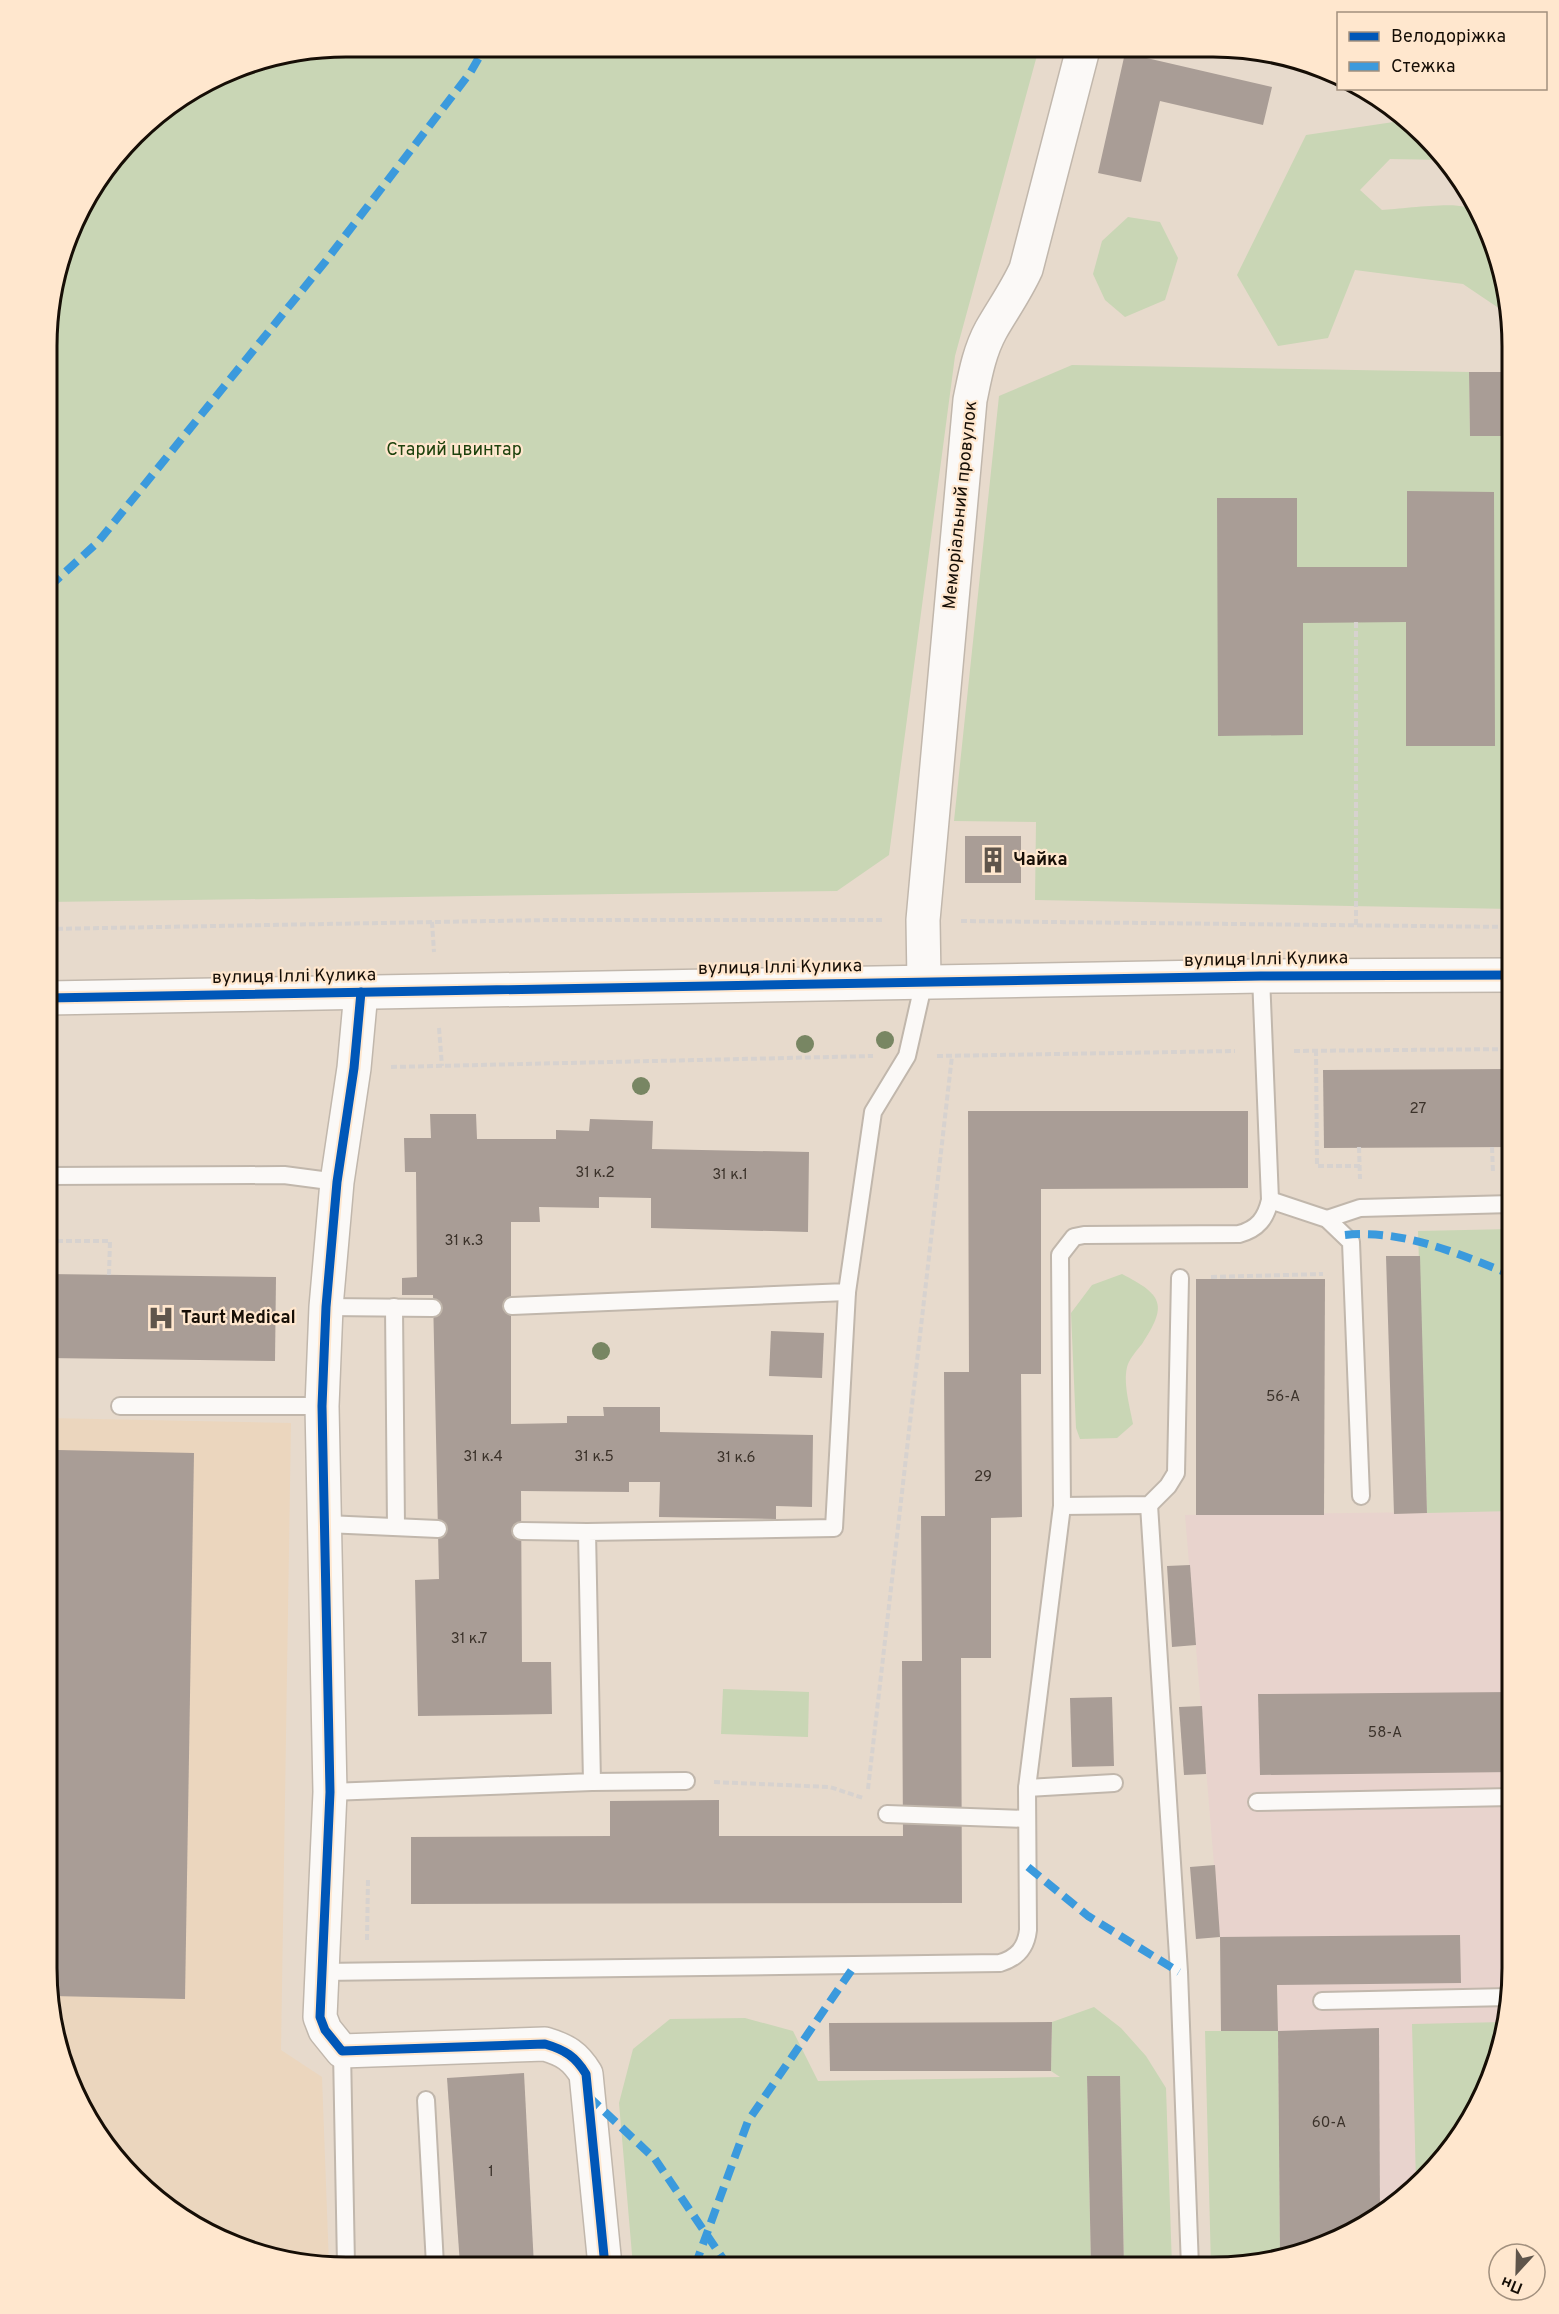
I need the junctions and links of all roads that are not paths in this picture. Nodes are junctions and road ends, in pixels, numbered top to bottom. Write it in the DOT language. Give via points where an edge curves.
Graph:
graph roads {
  1 [pos="1081,57"];
  2 [pos="1502,975"];
  3 [pos="1261,976"];
  4 [pos="924,981"];
  5 [pos="361,992"];
  6 [pos="57,998"];
  7 [pos="57,1176"];
  8 [pos="337,1182"];
  9 [pos="1270,1200"];
  10 [pos="1502,1204"];
  11 [pos="1327,1219"];
  12 [pos="1180,1278"];
  13 [pos="847,1292"];
  14 [pos="326,1306"];
  15 [pos="512,1306"];
  16 [pos="394,1307"];
  17 [pos="433,1308"];
  18 [pos="120,1406"];
  19 [pos="322,1406"];
  20 [pos="1361,1496"];
  21 [pos="1149,1504"];
  22 [pos="1062,1506"];
  23 [pos="326,1524"];
  24 [pos="396,1527"];
  25 [pos="438,1529"];
  26 [pos="521,1531"];
  27 [pos="586,1532"];
  28 [pos="686,1781"];
  29 [pos="592,1782"];
  30 [pos="1114,1783"];
  31 [pos="1027,1788"];
  32 [pos="330,1792"];
  33 [pos="1502,1797"];
  34 [pos="1257,1802"];
  35 [pos="887,1814"];
  36 [pos="1027,1819"];
  37 [pos="322,1972"];
  38 [pos="1500,1997"];
  39 [pos="1322,2001"];
  40 [pos="342,2051"];
  41 [pos="426,2100"];
  42 [pos="346,2257"];
  43 [pos="435,2257"];
  44 [pos="603,2257"];
  45 [pos="1190,2257"];
  1 -- 4 [label="street, Меморіальний провулок" via="1026,269 977,362 970,400 923,920"];
  2 -- 3 [label="street, вулиця Іллі Кулика"];
  3 -- 4 [label="street, вулиця Іллі Кулика"];
  3 -- 9 [label="lane"];
  4 -- 5 [label="street, вулиця Іллі Кулика"];
  4 -- 13 [label="lane" via="907,1056 873,1112"];
  5 -- 6 [label="street, вулиця Іллі Кулика"];
  5 -- 8 [label="street"];
  7 -- 8 [label="lane" via="284,1175"];
  8 -- 14 [label="street"];
  9 -- 11 [label="lane"];
  9 -- 22 [label="lane" via="1261,1222 1239,1234 1084,1235 1074,1237 1066,1245 1060,1255"];
  10 -- 11 [label="lane" via="1360,1208"];
  11 -- 20 [label="lane" via="1351,1242"];
  12 -- 21 [label="lane" via="1176,1473"];
  13 -- 15 [label="lane"];
  13 -- 27 [label="lane" via="834,1528"];
  14 -- 16 [label="lane"];
  14 -- 19 [label="street"];
  16 -- 17 [label="lane"];
  16 -- 24 [label="lane"];
  18 -- 19 [label="lane"];
  19 -- 23 [label="street"];
  21 -- 22 [label="lane"];
  21 -- 45 [label="lane" via="1178,1960"];
  22 -- 31 [label="lane"];
  23 -- 24 [label="lane"];
  23 -- 32 [label="street"];
  24 -- 25 [label="lane"];
  26 -- 27 [label="lane"];
  27 -- 29 [label="lane"];
  28 -- 29 [label="lane"];
  29 -- 32 [label="lane"];
  30 -- 31 [label="lane"];
  31 -- 36 [label="lane"];
  32 -- 37 [label="street"];
  33 -- 34 [label="lane"];
  35 -- 36 [label="lane"];
  36 -- 37 [label="lane" via="1027,1941 1014,1959 1000,1963"];
  37 -- 40 [label="street" via="320,2017"];
  38 -- 39 [label="lane"];
  40 -- 42 [label="lane"];
  40 -- 44 [label="street" via="545,2044 563,2049 577,2059 586,2074"];
  41 -- 43 [label="lane"];
}
